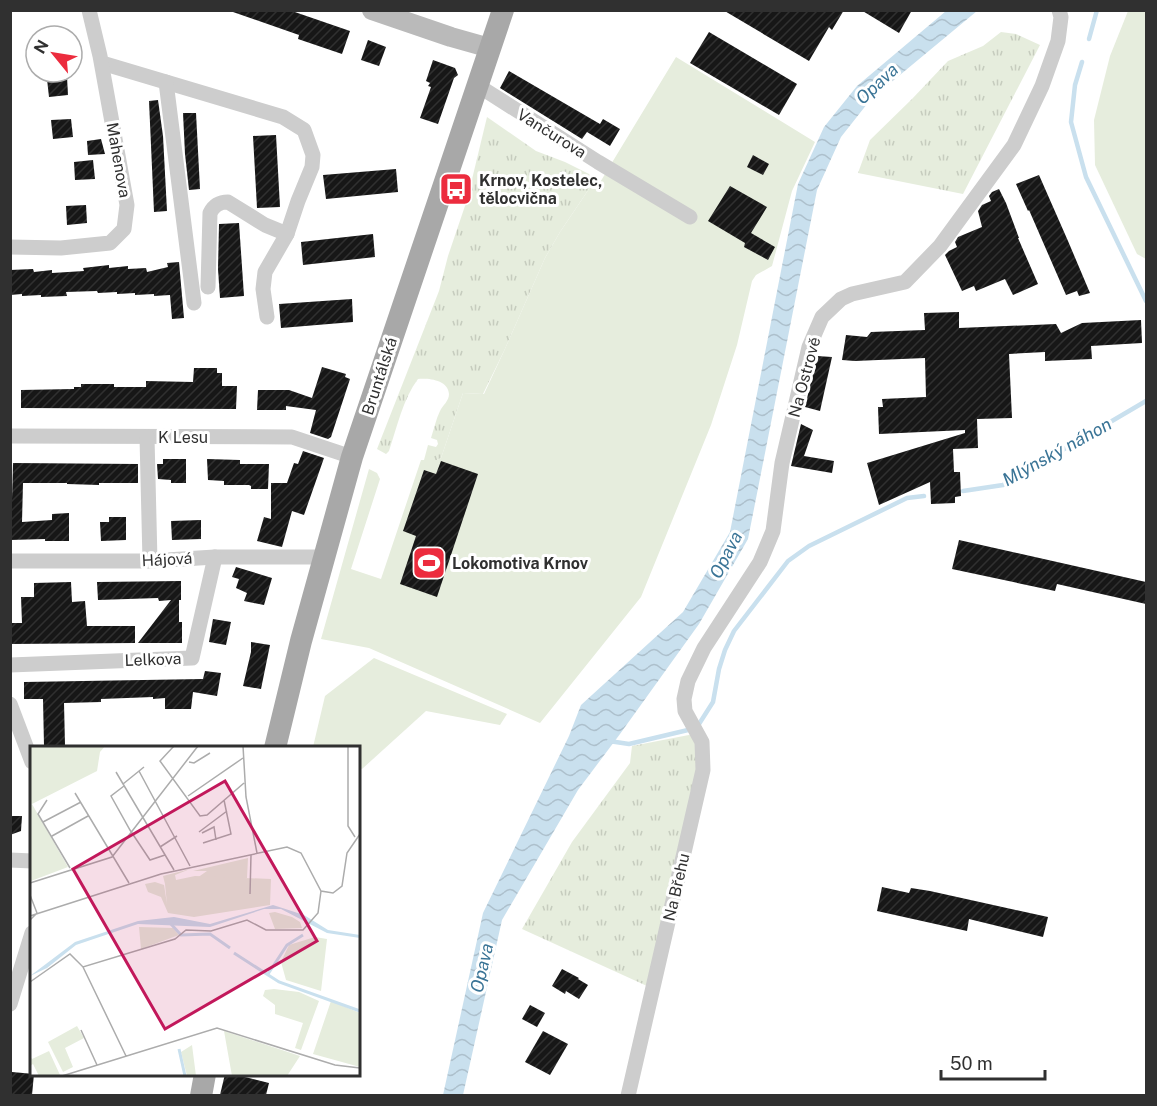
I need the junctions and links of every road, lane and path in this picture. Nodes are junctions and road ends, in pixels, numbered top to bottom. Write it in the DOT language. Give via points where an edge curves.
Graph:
graph roads {
  1 [pos="89,10"];
  2 [pos="372,10"];
  3 [pos="503,10"];
  4 [pos="1059,10"];
  5 [pos="490,48"];
  6 [pos="102,63"];
  7 [pos="166,82"];
  8 [pos="477,85"];
  9 [pos="690,217"];
  10 [pos="287,234"];
  11 [pos="10,247"];
  12 [pos="208,287"];
  13 [pos="194,303"];
  14 [pos="267,317"];
  15 [pos="10,436"];
  16 [pos="147,437"];
  17 [pos="352,457"];
  18 [pos="214,557"];
  19 [pos="324,557"];
  20 [pos="10,561"];
  21 [pos="150,561"];
  22 [pos="10,665"];
  23 [pos="688,681"];
  24 [pos="10,704"];
  25 [pos="275,746"];
  26 [pos="30,757"];
  27 [pos="10,860"];
  28 [pos="30,861"];
  29 [pos="30,939"];
  30 [pos="10,1004"];
  31 [pos="205,1076"];
  32 [pos="201,1095"];
  33 [pos="628,1095"];
  1 -- 6 [label="street, Mahenova"];
  2 -- 5 [label="street"];
  3 -- 5 [label="main road, Bruntálská"];
  4 -- 23 [label="street, Na Ostrově" via="1058,41 1014,145 940,246 905,282 852,294 822,317 809,347 767,548 704,648"];
  5 -- 8 [label="main road, Bruntálská"];
  6 -- 7 [label="street"];
  6 -- 11 [label="street, Mahenova" via="127,205 124,229 110,243 62,248"];
  7 -- 10 [label="street" via="283,117 304,130 313,155 312,167"];
  7 -- 13 [label="street"];
  8 -- 9 [label="street, Vančurova"];
  8 -- 17 [label="main road, Bruntálská"];
  10 -- 12 [label="street" via="228,202 216,205 210,213"];
  10 -- 14 [label="street" via="265,272"];
  15 -- 16 [label="street, K Lesu"];
  16 -- 17 [label="street, K Lesu" via="292,436"];
  16 -- 21 [label="street"];
  17 -- 19 [label="main road, Bruntálská"];
  18 -- 19 [label="street, Hájová"];
  18 -- 21 [label="street, Hájová"];
  18 -- 22 [label="street, Lelkova" via="192,658"];
  19 -- 25 [label="main road, Bruntálská"];
  20 -- 21 [label="street, Hájová"];
  23 -- 33 [label="street, Na Břehu" via="685,711 702,742 703,770"];
  24 -- 26 [label="street"];
  27 -- 28 [label="street"];
  29 -- 30 [label="street"];
  31 -- 32 [label="main road"];
}
